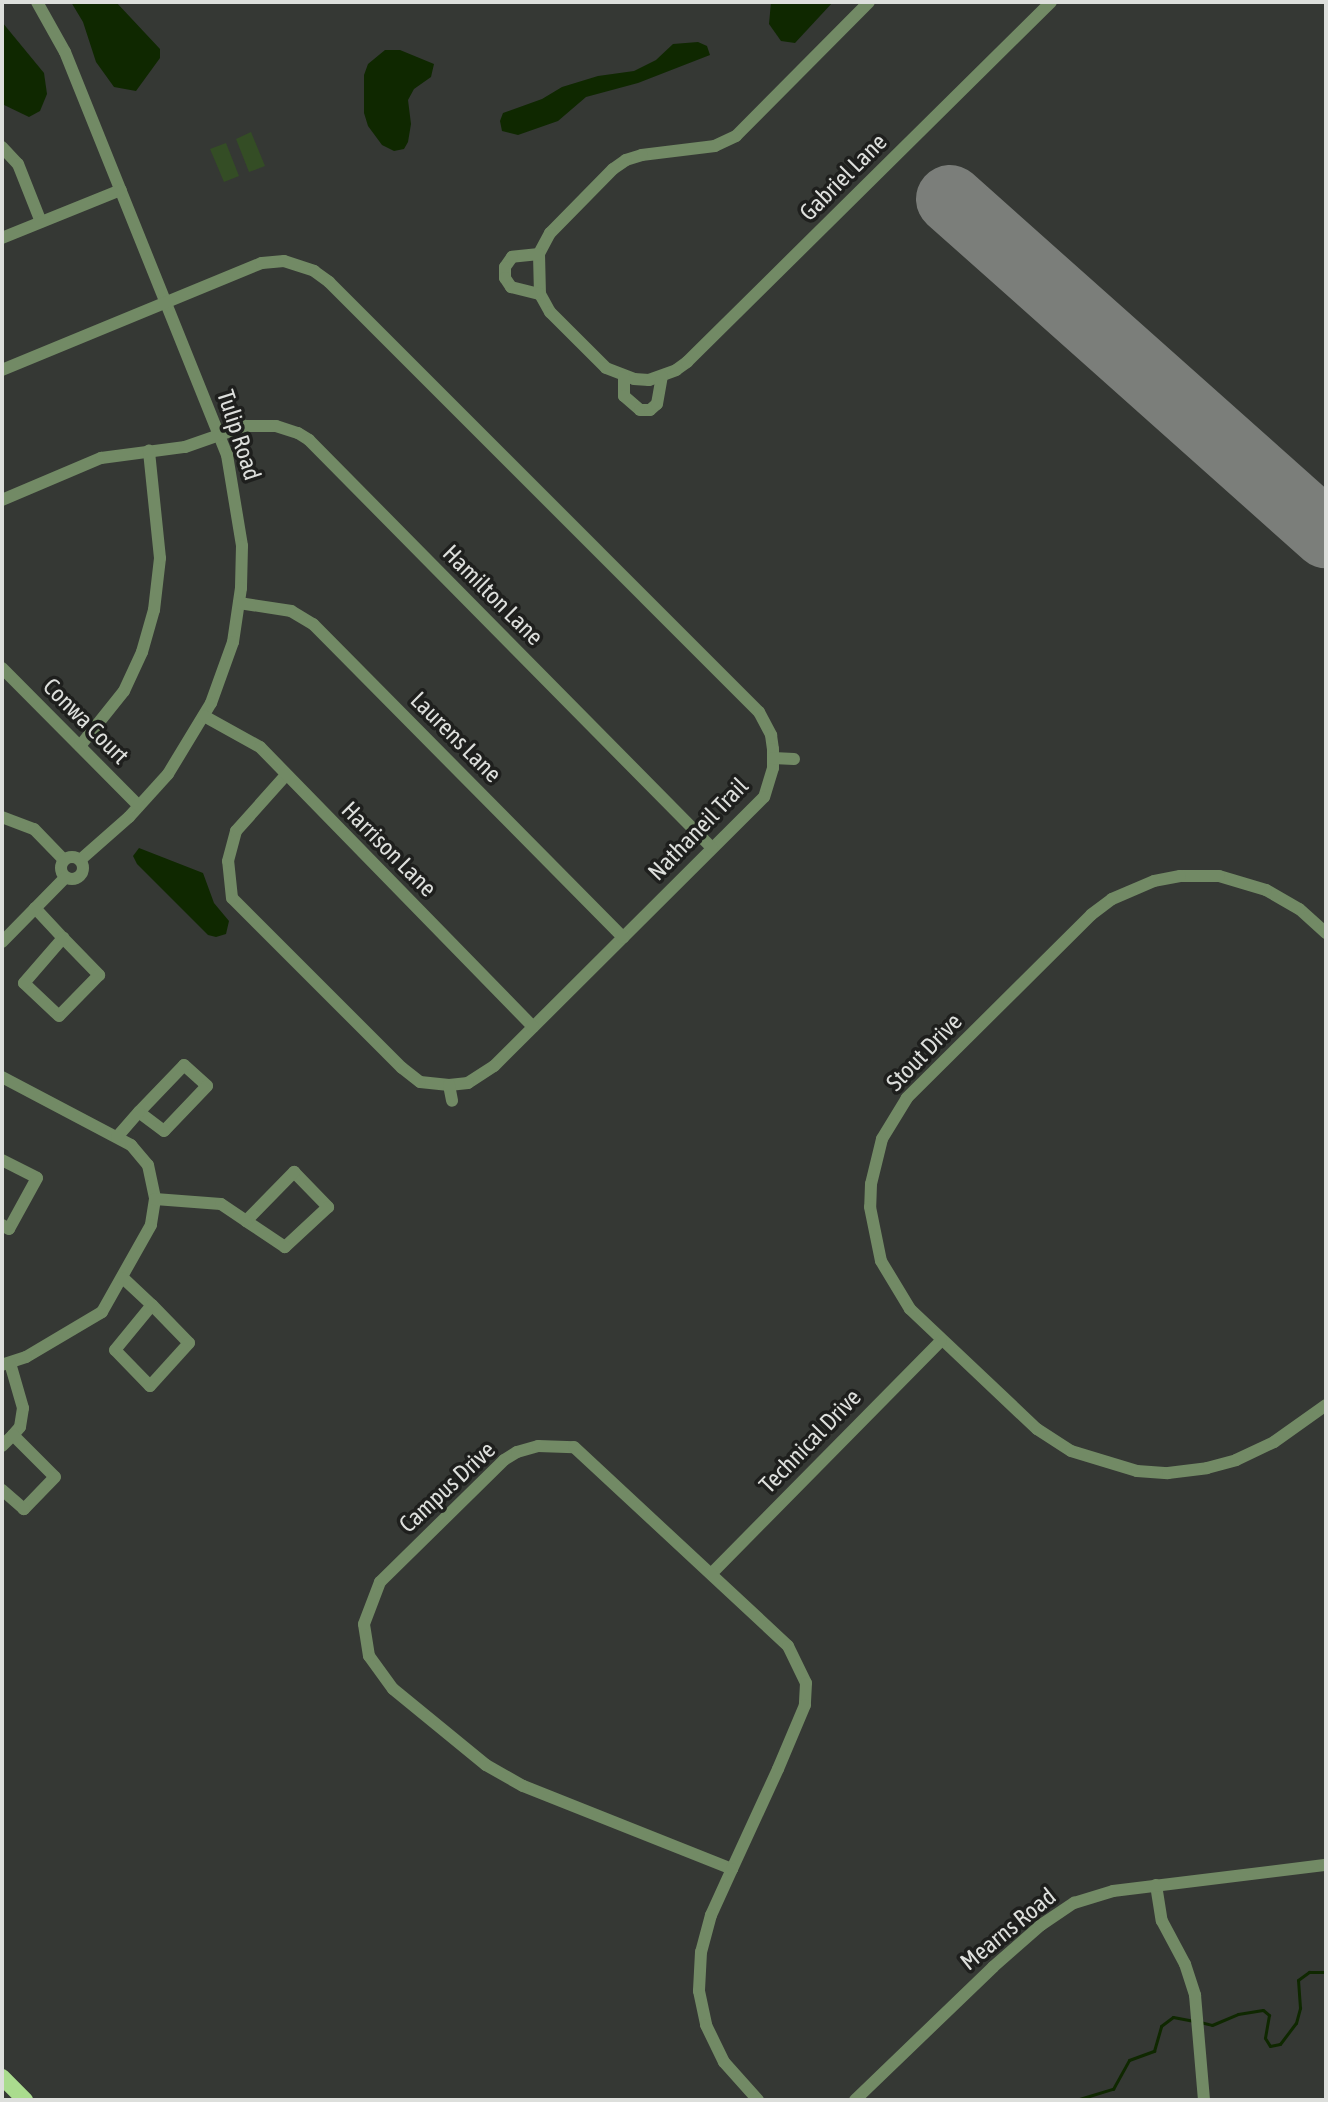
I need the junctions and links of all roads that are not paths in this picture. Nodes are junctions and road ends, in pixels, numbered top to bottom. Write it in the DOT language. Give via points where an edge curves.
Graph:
graph roads {
  1 [pos="37,2"];
  2 [pos="869,2"];
  3 [pos="1051,2"];
  4 [pos="2,147"];
  5 [pos="121,190"];
  6 [pos="41,222"];
  7 [pos="2,238"];
  8 [pos="539,254"];
  9 [pos="540,294"];
  10 [pos="166,302"];
  11 [pos="2,370"];
  12 [pos="624,376"];
  13 [pos="662,376"];
  14 [pos="219,433"];
  15 [pos="149,451"];
  16 [pos="2,500"];
  17 [pos="239,603"];
  18 [pos="2,668"];
  19 [pos="204,716"];
  20 [pos="80,746"];
  21 [pos="773,758"];
  22 [pos="794,759"];
  23 [pos="286,775"];
  24 [pos="139,806"];
  25 [pos="2,817"];
  26 [pos="712,848"];
  27 [pos="64,860"];
  28 [pos="80,860"];
  29 [pos="65,878"];
  30 [pos="35,908"];
  31 [pos="1326,933"];
  32 [pos="623,937"];
  33 [pos="63,938"];
  34 [pos="2,942"];
  35 [pos="533,1027"];
  36 [pos="2,1077"];
  37 [pos="449,1085"];
  38 [pos="452,1101"];
  39 [pos="139,1112"];
  40 [pos="117,1137"];
  41 [pos="2,1160"];
  42 [pos="155,1199"];
  43 [pos="246,1221"];
  44 [pos="2,1225"];
  45 [pos="123,1278"];
  46 [pos="152,1305"];
  47 [pos="941,1341"];
  48 [pos="6,1364"];
  49 [pos="1326,1405"];
  50 [pos="13,1435"];
  51 [pos="2,1446"];
  52 [pos="2,1490"];
  53 [pos="712,1573"];
  54 [pos="1326,1865"];
  55 [pos="732,1869"];
  56 [pos="1156,1885"];
  57 [pos="2,2077"];
  58 [pos="25,2100"];
  59 [pos="758,2100"];
  60 [pos="855,2100"];
  61 [pos="1204,2100"];
  1 -- 5 [label="street, Tulip Road" via="65,52"];
  2 -- 8 [label="street" via="736,136 715,146 626,160 560,222"];
  3 -- 13 [label="street, Gabriel Lane" via="699,351"];
  4 -- 6 [label="street" via="18,164"];
  5 -- 6 [label="street"];
  5 -- 10 [label="street, Tulip Road"];
  6 -- 7 [label="street"];
  8 -- 9 [label="street"];
  8 -- 9 [label="street" via="512,257 505,278 511,287"];
  9 -- 12 [label="street" via="591,356"];
  10 -- 11 [label="street, Nathaneil Trail"];
  10 -- 14 [label="street, Tulip Road"];
  10 -- 21 [label="street, Nathaneil Trail" via="273,261 323,276 759,712 771,735"];
  12 -- 13 [label="street"];
  12 -- 13 [label="street" via="624,396 640,410 657,404"];
  14 -- 15 [label="street" via="185,447"];
  14 -- 17 [label="street, Tulip Road" via="241,525"];
  14 -- 26 [label="street, Hamilton Lane" via="263,424 309,440"];
  15 -- 16 [label="street" via="101,458"];
  15 -- 20 [label="street" via="160,558 154,610 124,691"];
  17 -- 19 [label="street, Tulip Road" via="228,661"];
  17 -- 32 [label="street, Laurens Lane" via="291,611 313,624"];
  18 -- 20 [label="street, Conwa Court"];
  19 -- 23 [label="street, Harrison Lane" via="253,741"];
  19 -- 24 [label="street, Tulip Road" via="178,761"];
  20 -- 24 [label="street, Conwa Court"];
  21 -- 22 [label="street"];
  21 -- 26 [label="street, Nathaneil Trail" via="764,797"];
  23 -- 35 [label="street, Harrison Lane"];
  23 -- 37 [label="street" via="236,831 228,870 232,898 402,1068 420,1082"];
  24 -- 28 [label="street, Tulip Road"];
  25 -- 27 [label="street" via="34,829"];
  26 -- 32 [label="street, Nathaneil Trail"];
  27 -- 28 [label="street"];
  27 -- 29 [label="street"];
  28 -- 29 [label="street" via="79,877"];
  29 -- 30 [label="street"];
  30 -- 33 [label="street"];
  30 -- 34 [label="street"];
  31 -- 47 [label="street, Stout Drive" via="1285,900 1242,881 1202,875 1140,886 1091,915 907,1098 875,1160 872,1222 890,1280"];
  32 -- 35 [label="street, Nathaneil Trail"];
  33 -- 33 [label="street" via="99,975 59,1016 24,983"];
  35 -- 37 [label="street, Nathaneil Trail" via="485,1072 468,1083"];
  36 -- 40 [label="street"];
  37 -- 38 [label="street"];
  39 -- 39 [label="street" via="184,1065 207,1086 164,1131"];
  39 -- 40 [label="street"];
  40 -- 42 [label="street" via="148,1165"];
  41 -- 44 [label="street" via="37,1178 9,1229"];
  42 -- 43 [label="street" via="221,1204"];
  42 -- 45 [label="street" via="151,1225"];
  43 -- 43 [label="street" via="294,1172 328,1207 285,1247"];
  45 -- 46 [label="street"];
  45 -- 48 [label="street" via="96,1317"];
  46 -- 46 [label="street" via="189,1343 150,1386 115,1350"];
  47 -- 49 [label="street, Stout Drive" via="1037,1429 1071,1451 1126,1469 1177,1472 1236,1460 1274,1442"];
  47 -- 53 [label="street, Technical Drive"];
  48 -- 50 [label="street" via="23,1408"];
  50 -- 51 [label="street"];
  50 -- 52 [label="street" via="55,1477 24,1509"];
  53 -- 55 [label="street, Campus Drive" via="788,1646 806,1683 805,1705"];
  53 -- 55 [label="street, Campus Drive" via="574,1447 538,1446 504,1460 380,1582 364,1624 369,1656 393,1689 486,1765 523,1786"];
  54 -- 56 [label="street, Mearns Road"];
  55 -- 59 [label="street, Campus Drive" via="711,1915 701,1952 699,1991 706,2025 724,2062"];
  56 -- 60 [label="street, Mearns Road" via="1092,1896 1059,1912 953,2004"];
  56 -- 61 [label="street" via="1162,1921 1195,1995"];
  57 -- 58 [label="main road"];
}
